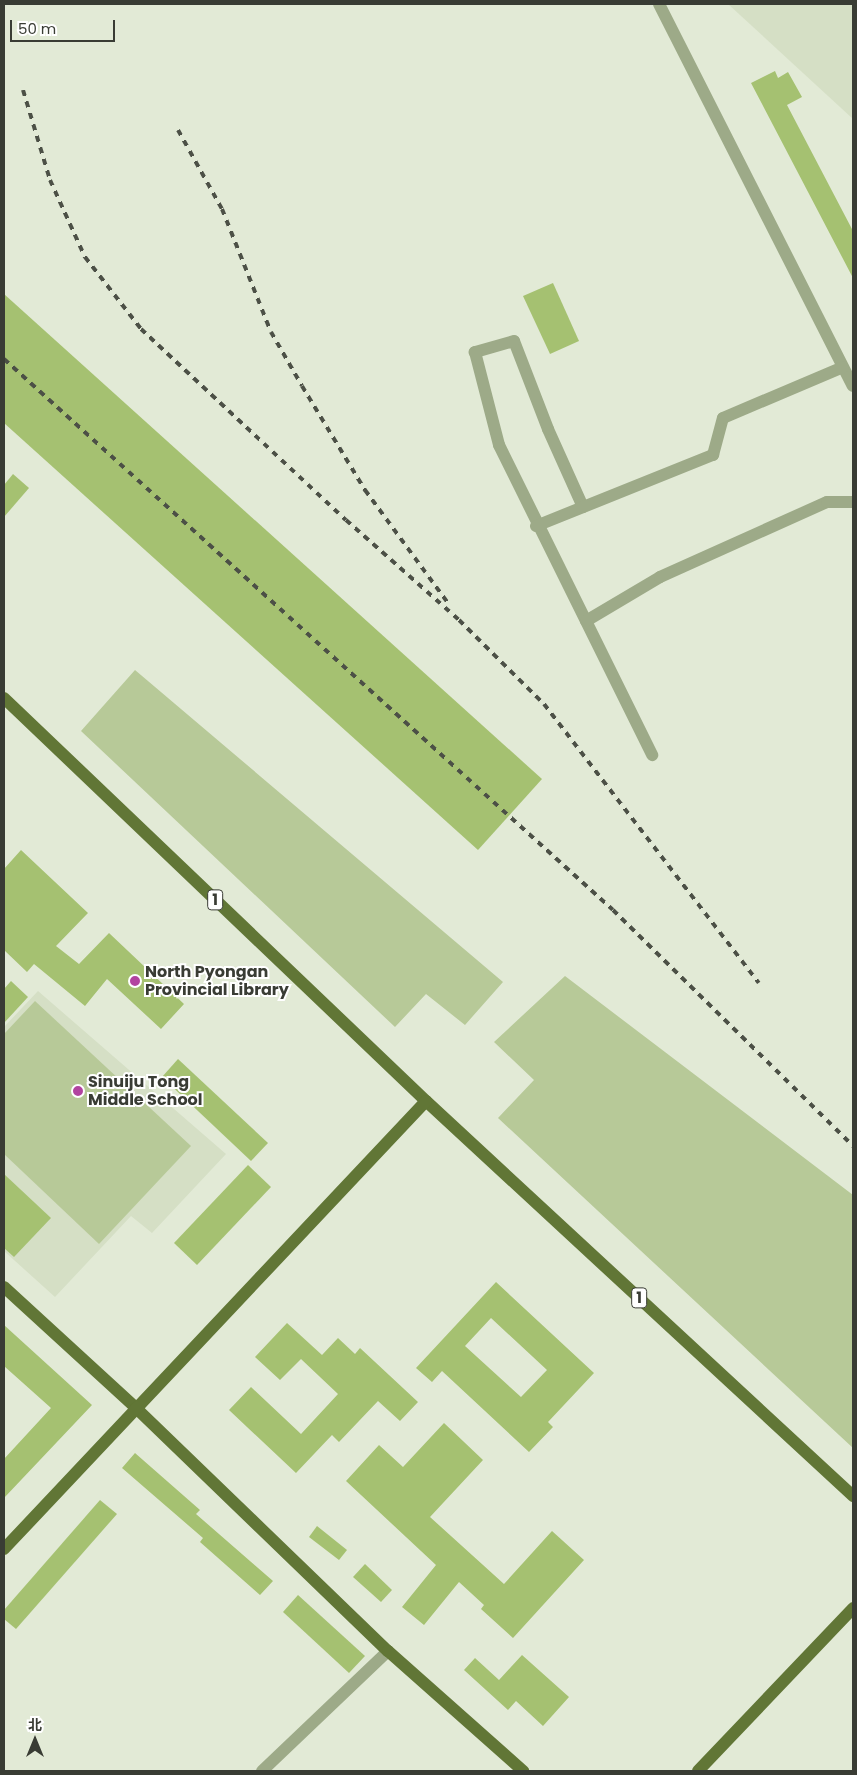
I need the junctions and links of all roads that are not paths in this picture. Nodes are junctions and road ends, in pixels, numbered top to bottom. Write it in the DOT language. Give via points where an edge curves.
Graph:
graph roads {
  1 [pos="659,4"];
  2 [pos="844,367"];
  3 [pos="853,386"];
  4 [pos="853,502"];
  5 [pos="583,507"];
  6 [pos="536,526"];
  7 [pos="586,621"];
  8 [pos="4,698"];
  9 [pos="652,755"];
  10 [pos="426,1101"];
  11 [pos="4,1287"];
  12 [pos="136,1408"];
  13 [pos="853,1496"];
  14 [pos="4,1549"];
  15 [pos="853,1608"];
  16 [pos="388,1651"];
  17 [pos="262,1771"];
  18 [pos="523,1771"];
  19 [pos="698,1771"];
  1 -- 2 [label="street"];
  2 -- 3 [label="street"];
  2 -- 5 [label="street" via="724,418 713,455"];
  4 -- 7 [label="street" via="827,502 818,506 660,577"];
  5 -- 6 [label="street"];
  5 -- 6 [label="street" via="514,342 475,352 499,445"];
  6 -- 7 [label="street"];
  7 -- 9 [label="street"];
  8 -- 10 [label="main road, 1"];
  10 -- 12 [label="main road"];
  10 -- 13 [label="main road, 1"];
  11 -- 12 [label="main road"];
  12 -- 14 [label="main road"];
  12 -- 16 [label="main road"];
  15 -- 19 [label="main road"];
  16 -- 17 [label="street"];
  16 -- 18 [label="main road"];
}
